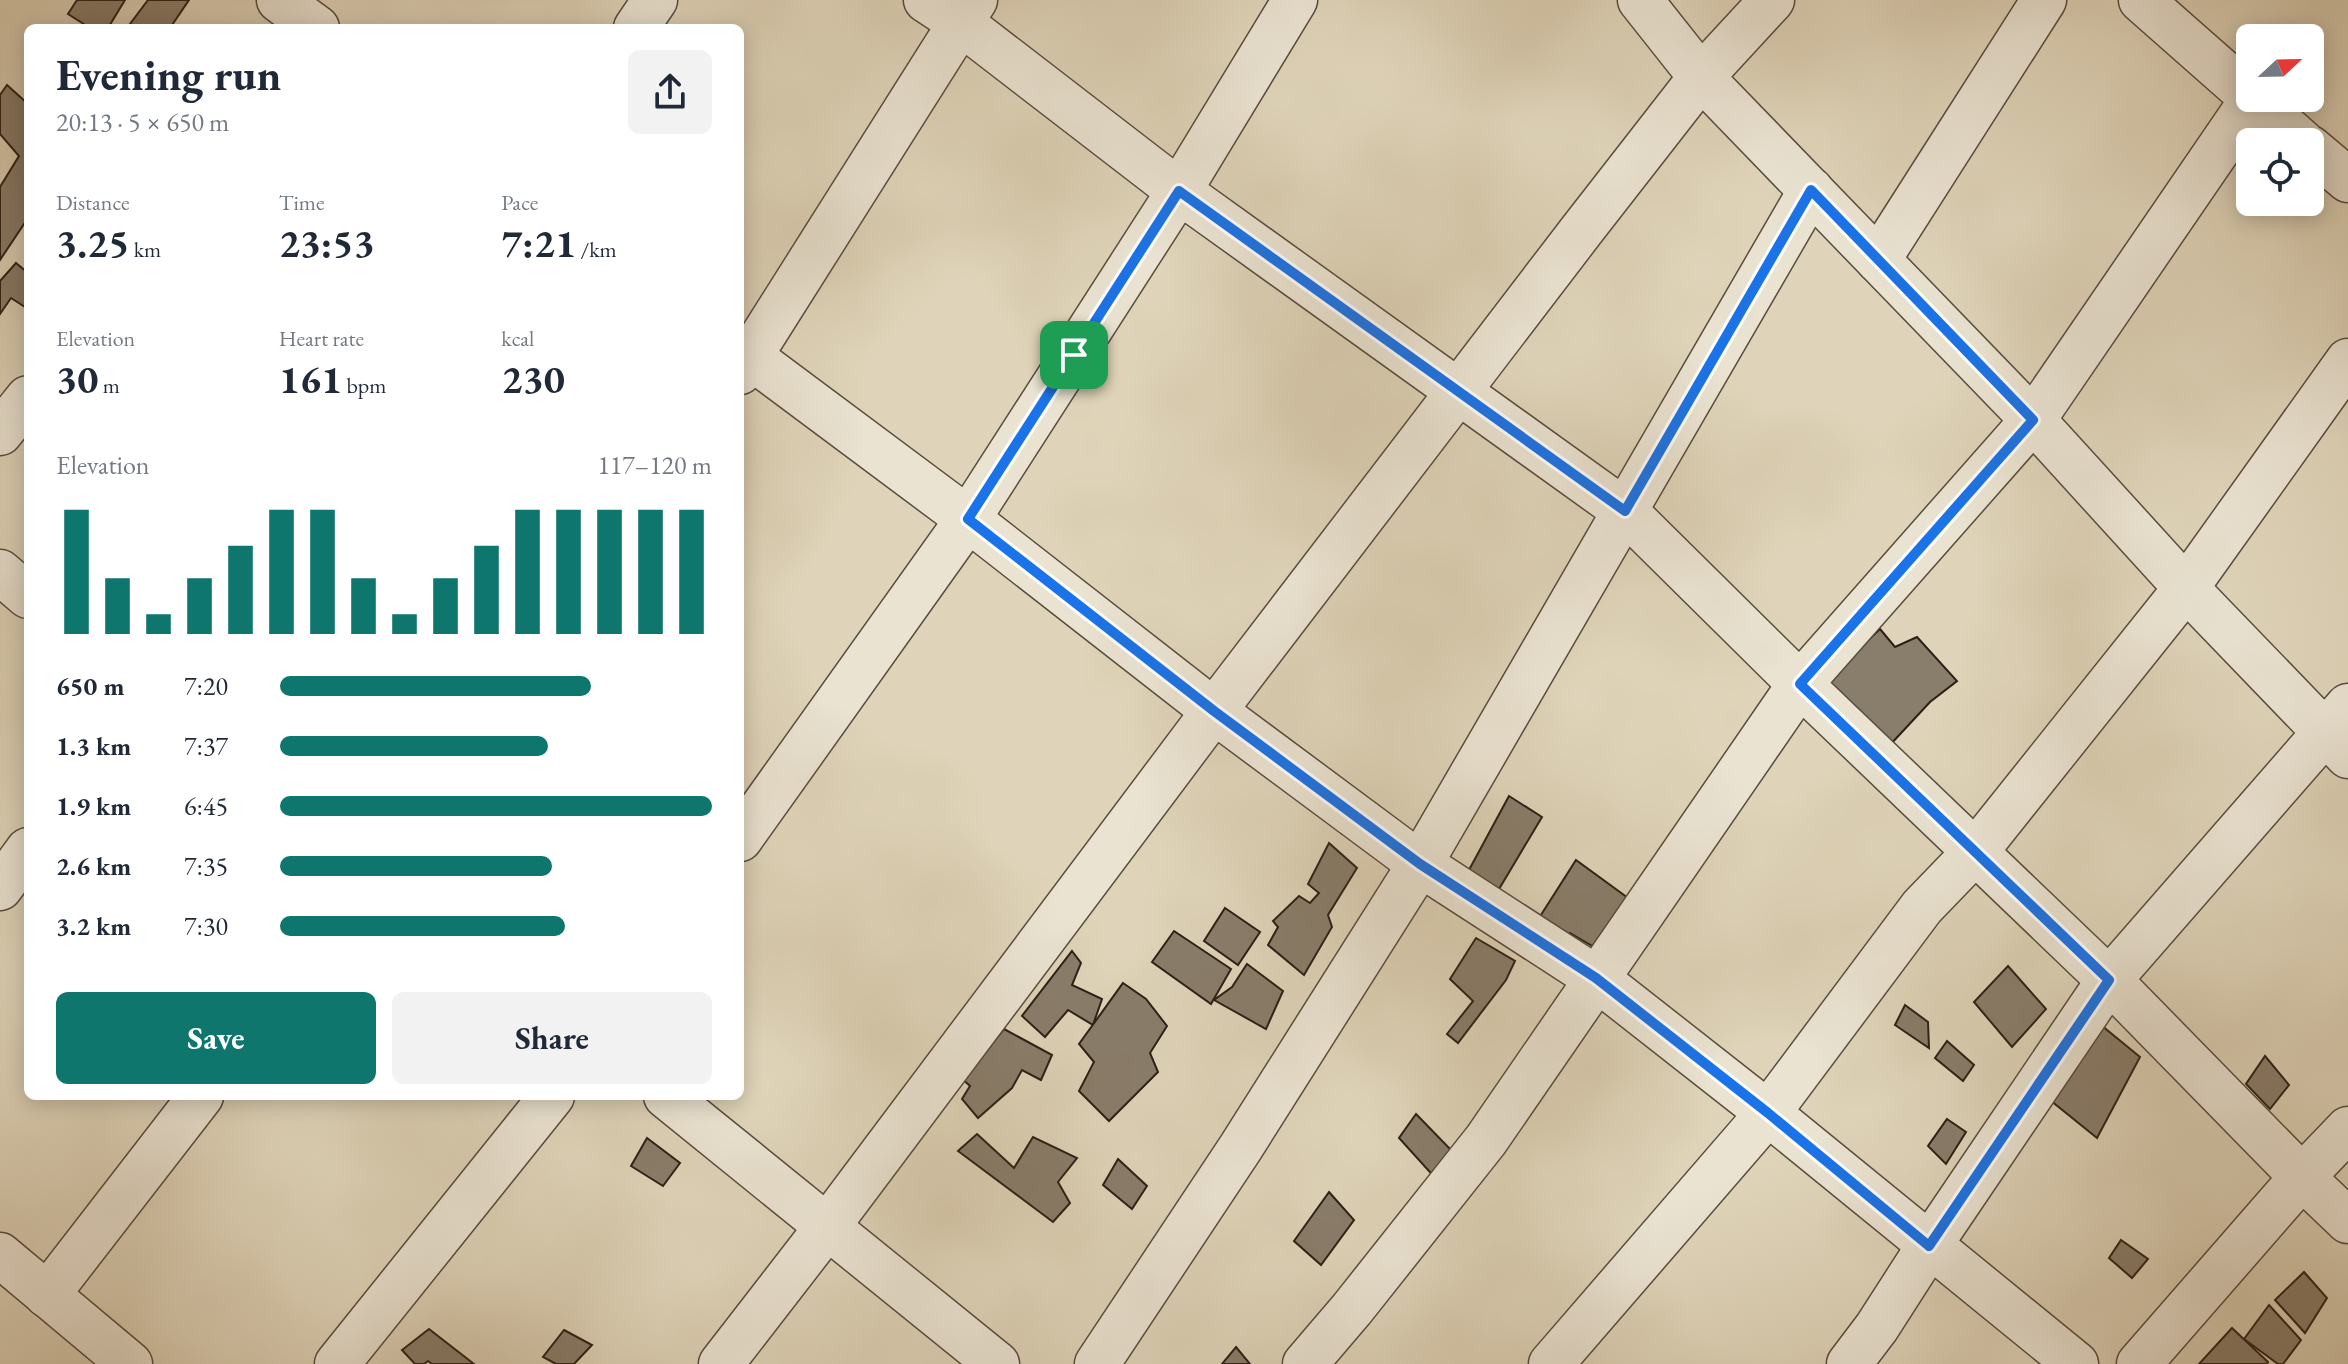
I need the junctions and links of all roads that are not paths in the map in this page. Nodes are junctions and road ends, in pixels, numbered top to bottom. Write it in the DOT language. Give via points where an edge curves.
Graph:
graph roads {
  1 [pos="279,0"];
  2 [pos="342,0"];
  3 [pos="655,0"];
  4 [pos="1295,0"];
  5 [pos="1640,0"];
  6 [pos="1772,0"];
  7 [pos="2044,0"];
  8 [pos="2141,0"];
  9 [pos="954,8"];
  10 [pos="314,24"];
  11 [pos="323,24"];
  12 [pos="639,24"];
  13 [pos="1701,77"];
  14 [pos="2236,86"];
  15 [pos="2244,112"];
  16 [pos="2266,112"];
  17 [pos="2285,128"];
  18 [pos="2324,160"];
  19 [pos="2348,180"];
  20 [pos="1811,190"];
  21 [pos="1179,191"];
  22 [pos="1878,260"];
  23 [pos="744,359"];
  24 [pos="2348,361"];
  25 [pos="1459,393"];
  26 [pos="24,403"];
  27 [pos="2033,420"];
  28 [pos="0,433"];
  29 [pos="1625,511"];
  30 [pos="968,519"];
  31 [pos="0,572"];
  32 [pos="2186,588"];
  33 [pos="24,593"];
  34 [pos="1800,684"];
  35 [pos="1214,711"];
  36 [pos="2340,732"];
  37 [pos="744,833"];
  38 [pos="1976,851"];
  39 [pos="24,855"];
  40 [pos="1420,864"];
  41 [pos="0,888"];
  42 [pos="1596,978"];
  43 [pos="2109,980"];
  44 [pos="198,1100"];
  45 [pos="549,1100"];
  46 [pos="671,1100"];
  47 [pos="1768,1113"];
  48 [pos="2348,1129"];
  49 [pos="2302,1177"];
  50 [pos="2348,1221"];
  51 [pos="827,1227"];
  52 [pos="1929,1246"];
  53 [pos="0,1255"];
  54 [pos="47,1295"];
  55 [pos="117,1361"];
  56 [pos="337,1364"];
  57 [pos="721,1364"];
  58 [pos="997,1364"];
  59 [pos="1097,1364"];
  60 [pos="1305,1364"];
  61 [pos="1551,1364"];
  62 [pos="1849,1364"];
  63 [pos="2076,1364"];
  64 [pos="2139,1364"];
  1 -- 10 [label="street"];
  2 -- 11 [label="street"];
  3 -- 12 [label="street"];
  4 -- 21 [label="street"];
  5 -- 13 [label="street"];
  6 -- 13 [label="street"];
  7 -- 22 [label="street"];
  8 -- 14 [label="street"];
  9 -- 21 [label="street"];
  9 -- 23 [label="street"];
  13 -- 20 [label="street"];
  13 -- 25 [label="street"];
  15 -- 27 [label="street"];
  16 -- 17 [label="street"];
  18 -- 19 [label="street"];
  20 -- 22 [label="street"];
  20 -- 29 [label="street"];
  21 -- 25 [label="street"];
  21 -- 30 [label="street"];
  22 -- 27 [label="street"];
  23 -- 30 [label="street"];
  24 -- 32 [label="street"];
  25 -- 29 [label="street"];
  25 -- 35 [label="street"];
  26 -- 28 [label="street"];
  27 -- 32 [label="street"];
  27 -- 34 [label="street"];
  29 -- 34 [label="street"];
  29 -- 40 [label="street"];
  30 -- 35 [label="street"];
  30 -- 37 [label="street"];
  31 -- 33 [label="street"];
  32 -- 36 [label="street"];
  32 -- 38 [label="street"];
  34 -- 38 [label="street"];
  34 -- 42 [label="street"];
  35 -- 40 [label="street"];
  35 -- 51 [label="street"];
  36 -- 43 [label="street"];
  38 -- 43 [label="street"];
  38 -- 47 [label="street" via="1922,907"];
  39 -- 41 [label="street"];
  40 -- 42 [label="street"];
  40 -- 59 [label="street"];
  42 -- 47 [label="street"];
  42 -- 60 [label="street" via="1486,1140"];
  43 -- 49 [label="street"];
  43 -- 52 [label="street"];
  44 -- 54 [label="street"];
  45 -- 56 [label="street"];
  46 -- 51 [label="street"];
  47 -- 52 [label="street"];
  47 -- 61 [label="street"];
  48 -- 49 [label="street"];
  49 -- 50 [label="street"];
  49 -- 64 [label="street"];
  51 -- 57 [label="street"];
  51 -- 58 [label="street"];
  52 -- 62 [label="street"];
  52 -- 63 [label="street"];
  53 -- 54 [label="street"];
  54 -- 55 [label="street"];
}
